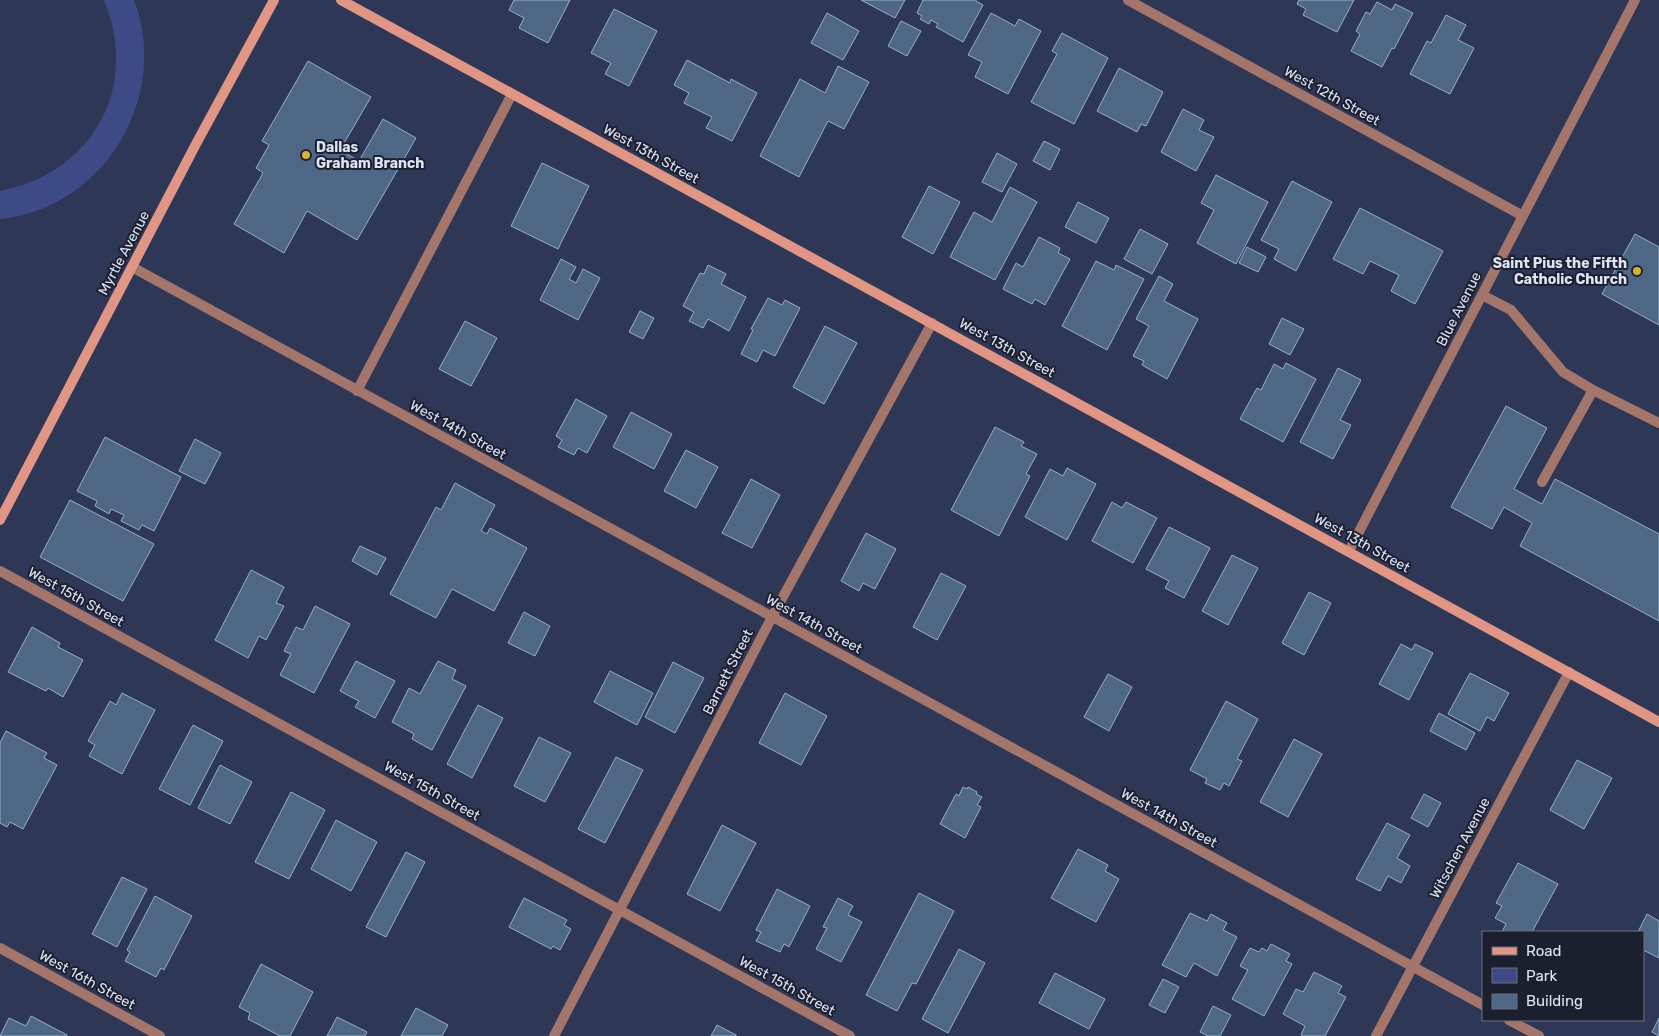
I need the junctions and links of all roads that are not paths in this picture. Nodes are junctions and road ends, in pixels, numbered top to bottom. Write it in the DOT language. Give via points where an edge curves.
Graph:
graph roads {
  1 [pos="274,0"];
  2 [pos="341,0"];
  3 [pos="1128,0"];
  4 [pos="1635,0"];
  5 [pos="512,94"];
  6 [pos="1523,216"];
  7 [pos="132,267"];
  8 [pos="1482,295"];
  9 [pos="932,323"];
  10 [pos="1593,390"];
  11 [pos="357,391"];
  12 [pos="1659,423"];
  13 [pos="1542,482"];
  14 [pos="0,520"];
  15 [pos="1349,551"];
  16 [pos="0,571"];
  17 [pos="772,617"];
  18 [pos="1569,672"];
  19 [pos="1659,722"];
  20 [pos="620,910"];
  21 [pos="0,948"];
  22 [pos="1413,967"];
  23 [pos="1482,1005"];
  24 [pos="1511,1021"];
  25 [pos="160,1036"];
  26 [pos="554,1036"];
  27 [pos="850,1036"];
  28 [pos="1376,1036"];
  29 [pos="1538,1036"];
  1 -- 7 [label="street, Myrtle Avenue"];
  2 -- 5 [label="street, West 13th Street"];
  3 -- 6 [label="street, West 12th Street"];
  4 -- 6 [label="street, Blue Avenue"];
  5 -- 9 [label="street, West 13th Street"];
  5 -- 11 [label="street"];
  6 -- 8 [label="street, Blue Avenue"];
  7 -- 11 [label="street, West 14th Street"];
  7 -- 14 [label="street, Myrtle Avenue"];
  8 -- 10 [label="street" via="1511,310 1563,372"];
  8 -- 15 [label="street, Blue Avenue"];
  9 -- 15 [label="street, West 13th Street"];
  9 -- 17 [label="street, Barnett Street"];
  10 -- 12 [label="street"];
  10 -- 13 [label="street"];
  11 -- 17 [label="street, West 14th Street"];
  15 -- 18 [label="street, West 13th Street"];
  16 -- 20 [label="street, West 15th Street"];
  17 -- 20 [label="street, Barnett Street"];
  17 -- 22 [label="street, West 14th Street"];
  18 -- 19 [label="street, West 13th Street"];
  18 -- 22 [label="street, Witschen Avenue"];
  20 -- 26 [label="street, Barnett Street"];
  20 -- 27 [label="street, West 15th Street"];
  21 -- 25 [label="street, West 16th Street"];
  22 -- 23 [label="street, West 14th Street"];
  22 -- 28 [label="street, Witschen Avenue"];
  24 -- 29 [label="street"];
}
